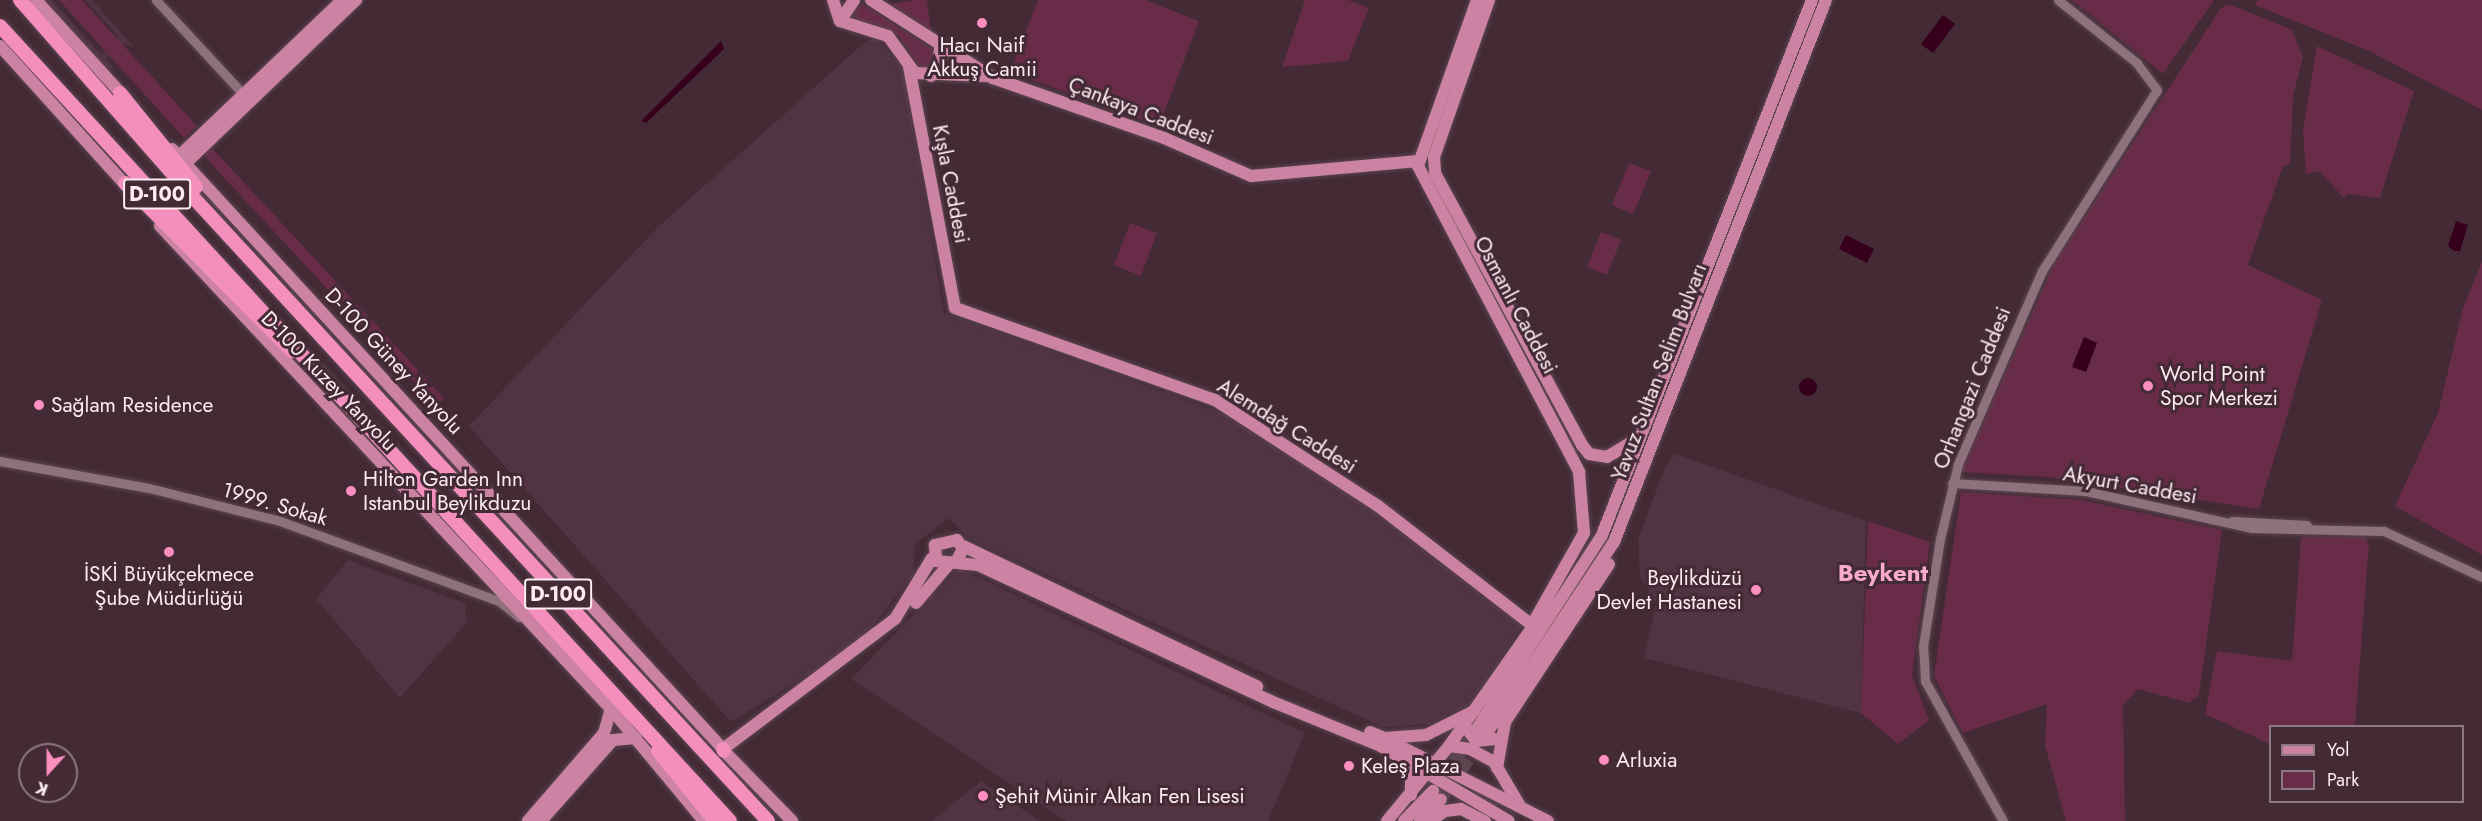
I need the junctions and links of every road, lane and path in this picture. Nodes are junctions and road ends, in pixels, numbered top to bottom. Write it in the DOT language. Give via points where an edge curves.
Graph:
graph roads {
  1 [pos="20,0"];
  2 [pos="36,0"];
  3 [pos="156,0"];
  4 [pos="342,0"];
  5 [pos="356,0"];
  6 [pos="833,0"];
  7 [pos="854,0"];
  8 [pos="872,0"];
  9 [pos="1477,0"];
  10 [pos="1489,0"];
  11 [pos="1812,0"];
  12 [pos="1826,0"];
  13 [pos="2058,0"];
  14 [pos="840,21"];
  15 [pos="0,26"];
  16 [pos="0,46"];
  17 [pos="940,47"];
  18 [pos="909,67"];
  19 [pos="931,76"];
  20 [pos="268,78"];
  21 [pos="993,78"];
  22 [pos="120,93"];
  23 [pos="246,98"];
  24 [pos="182,160"];
  25 [pos="1420,163"];
  26 [pos="1434,164"];
  27 [pos="125,183"];
  28 [pos="249,259"];
  29 [pos="955,308"];
  30 [pos="312,363"];
  31 [pos="1643,426"];
  32 [pos="0,461"];
  33 [pos="1952,483"];
  34 [pos="2229,522"];
  35 [pos="1584,533"];
  36 [pos="963,546"];
  37 [pos="1611,548"];
  38 [pos="1591,557"];
  39 [pos="932,558"];
  40 [pos="953,562"];
  41 [pos="2482,570"];
  42 [pos="2482,577"];
  43 [pos="526,622"];
  44 [pos="1532,625"];
  45 [pos="607,682"];
  46 [pos="1276,699"];
  47 [pos="611,709"];
  48 [pos="1474,711"];
  49 [pos="1318,717"];
  50 [pos="1464,725"];
  51 [pos="1499,736"];
  52 [pos="636,738"];
  53 [pos="1384,738"];
  54 [pos="1449,746"];
  55 [pos="726,747"];
  56 [pos="1401,757"];
  57 [pos="1433,766"];
  58 [pos="1497,768"];
  59 [pos="1411,796"];
  60 [pos="1528,813"];
  61 [pos="528,821"];
  62 [pos="541,821"];
  63 [pos="704,821"];
  64 [pos="715,821"];
  65 [pos="730,821"];
  66 [pos="768,821"];
  67 [pos="792,821"];
  68 [pos="1387,821"];
  69 [pos="1404,821"];
  70 [pos="1420,821"];
  71 [pos="1431,821"];
  72 [pos="1485,821"];
  73 [pos="1509,821"];
  74 [pos="1548,821"];
  75 [pos="2003,821"];
  1 -- 28 [label="highway, D-100"];
  2 -- 22 [label="main road, D-100 Güney Yanyolu"];
  3 -- 23 [label="street"];
  4 -- 20 [label="main road"];
  5 -- 20 [label="main road"];
  6 -- 14 [label="main road"];
  7 -- 14 [label="main road"];
  8 -- 17 [label="main road, Çankaya Caddesi"];
  9 -- 25 [label="main road"];
  10 -- 26 [label="main road"];
  11 -- 31 [label="main road, Yavuz Sultan Selim Bulvarı"];
  12 -- 37 [label="main road, Yavuz Sultan Selim Bulvarı"];
  13 -- 33 [label="street, Orhangazi Caddesi" via="2137,63 2157,90 2042,271"];
  14 -- 18 [label="main road" via="888,36 904,52"];
  15 -- 30 [label="highway, D-100"];
  16 -- 27 [label="main road, D-100 Kuzey Yanyolu"];
  17 -- 19 [label="main road" via="938,71"];
  17 -- 21 [label="main road, Çankaya Caddesi"];
  18 -- 19 [label="main road"];
  18 -- 29 [label="main road, Kışla Caddesi"];
  19 -- 21 [label="main road"];
  20 -- 23 [label="main road"];
  21 -- 25 [label="main road, Çankaya Caddesi" via="1164,138 1251,176"];
  22 -- 24 [label="main road, D-100 Güney Yanyolu"];
  22 -- 28 [label="highway"];
  23 -- 24 [label="main road"];
  24 -- 55 [label="main road, D-100 Güney Yanyolu"];
  25 -- 26 [label="main road, Çankaya Caddesi"];
  25 -- 35 [label="main road, Osmanlı Caddesi" via="1574,461 1582,486"];
  26 -- 31 [label="main road, Osmanlı Caddesi" via="1582,445 1597,457 1617,454"];
  27 -- 30 [label="highway" via="279,342"];
  27 -- 43 [label="main road, D-100 Kuzey Yanyolu" via="238,315"];
  28 -- 66 [label="highway, D-100"];
  29 -- 44 [label="main road, Alemdağ Caddesi" via="1215,400 1378,506"];
  30 -- 45 [label="highway, D-100"];
  31 -- 38 [label="main road, Yavuz Sultan Selim Bulvarı"];
  32 -- 43 [label="street, 1999. Sokak" via="149,488 347,544 499,601"];
  33 -- 34 [label="street, Akyurt Caddesi" via="2086,491"];
  33 -- 75 [label="street, Orhangazi Caddesi" via="1922,667 1944,724"];
  34 -- 41 [label="street, Akyurt Caddesi" via="2386,525"];
  34 -- 42 [label="street, Akyurt Caddesi" via="2281,531 2384,531"];
  35 -- 38 [label="main road, Osmanlı Caddesi"];
  35 -- 44 [label="main road"];
  36 -- 39 [label="main road" via="952,538 938,541"];
  36 -- 40 [label="main road"];
  36 -- 46 [label="main road"];
  37 -- 38 [label="main road, Yavuz Sultan Selim Bulvarı" via="1481,733"];
  37 -- 51 [label="main road" via="1599,582"];
  38 -- 44 [label="main road" via="1577,566"];
  39 -- 40 [label="main road"];
  39 -- 55 [label="main road" via="895,619"];
  40 -- 46 [label="main road" via="978,565"];
  40 -- 55 [label="main road" via="899,622 851,664"];
  43 -- 47 [label="main road, D-100 Kuzey Yanyolu"];
  44 -- 48 [label="main road"];
  45 -- 64 [label="highway"];
  45 -- 65 [label="highway, D-100"];
  46 -- 49 [label="main road"];
  47 -- 52 [label="main road, D-100 Kuzey Yanyolu"];
  47 -- 61 [label="main road" via="604,733"];
  48 -- 50 [label="main road"];
  48 -- 53 [label="main road" via="1426,735"];
  49 -- 53 [label="main road"];
  49 -- 56 [label="main road"];
  50 -- 51 [label="main road" via="1476,741"];
  50 -- 54 [label="main road"];
  51 -- 58 [label="main road"];
  52 -- 62 [label="main road" via="613,740"];
  52 -- 63 [label="main road, D-100 Kuzey Yanyolu"];
  53 -- 57 [label="main road"];
  54 -- 57 [label="main road"];
  54 -- 58 [label="main road" via="1483,754"];
  55 -- 67 [label="main road, D-100 Güney Yanyolu"];
  56 -- 57 [label="main road"];
  56 -- 59 [label="main road" via="1411,771"];
  57 -- 59 [label="main road"];
  57 -- 60 [label="main road"];
  57 -- 73 [label="main road"];
  58 -- 60 [label="main road" via="1513,799"];
  59 -- 68 [label="main road"];
  60 -- 74 [label="main road"];
  69 -- 70 [label="main road" via="1437,795"];
  71 -- 72 [label="main road" via="1445,811 1461,809"];
}
